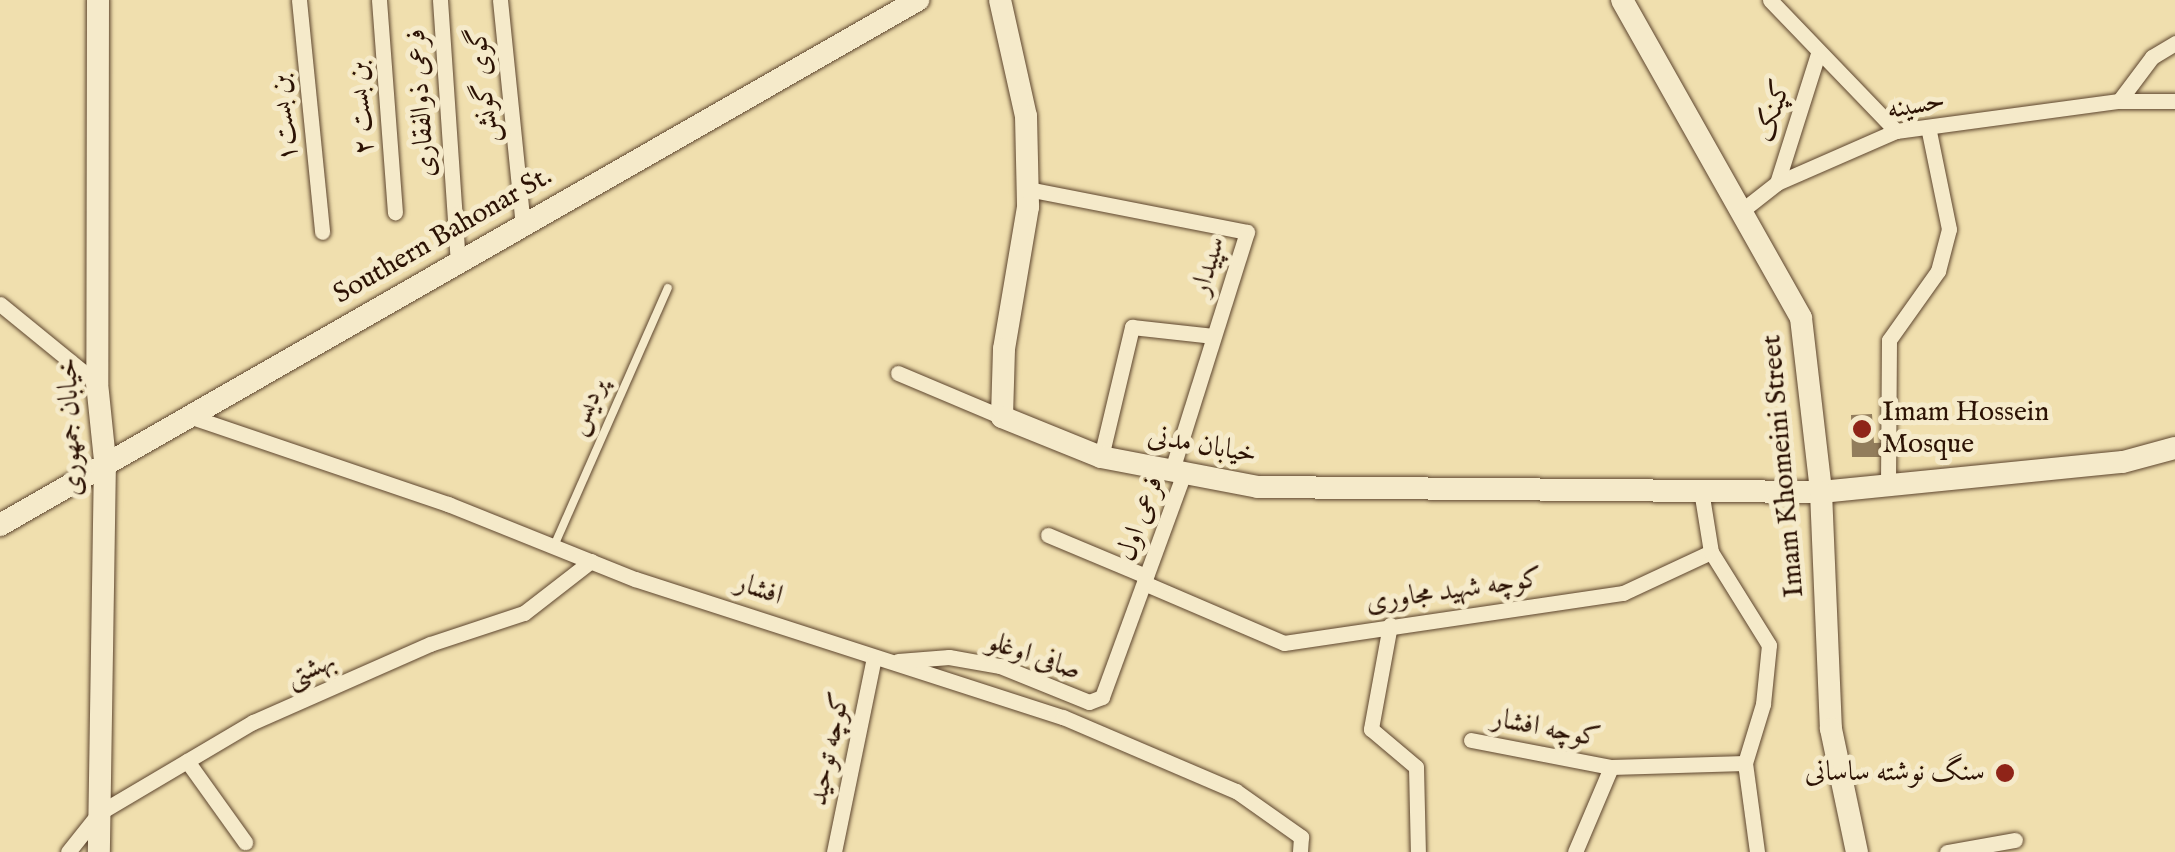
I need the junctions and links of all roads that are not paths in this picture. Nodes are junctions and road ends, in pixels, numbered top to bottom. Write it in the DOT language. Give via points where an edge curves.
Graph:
graph roads {
  1 [pos="98,0"];
  2 [pos="299,0"];
  3 [pos="379,0"];
  4 [pos="440,0"];
  5 [pos="500,0"];
  6 [pos="918,0"];
  7 [pos="1000,0"];
  8 [pos="1622,0"];
  9 [pos="1770,0"];
  10 [pos="2175,43"];
  11 [pos="1818,54"];
  12 [pos="2119,101"];
  13 [pos="2175,101"];
  14 [pos="1928,127"];
  15 [pos="1896,130"];
  16 [pos="1778,183"];
  17 [pos="1028,189"];
  18 [pos="395,212"];
  19 [pos="1740,212"];
  20 [pos="523,225"];
  21 [pos="322,232"];
  22 [pos="458,262"];
  23 [pos="668,288"];
  24 [pos="0,304"];
  25 [pos="1214,336"];
  26 [pos="898,373"];
  27 [pos="97,383"];
  28 [pos="190,416"];
  29 [pos="1002,417"];
  30 [pos="2175,448"];
  31 [pos="1101,457"];
  32 [pos="105,460"];
  33 [pos="1178,471"];
  34 [pos="1888,483"];
  35 [pos="1701,490"];
  36 [pos="1822,492"];
  37 [pos="0,525"];
  38 [pos="1048,535"];
  39 [pos="554,546"];
  40 [pos="1712,552"];
  41 [pos="591,560"];
  42 [pos="1145,579"];
  43 [pos="1390,625"];
  44 [pos="882,659"];
  45 [pos="1471,740"];
  46 [pos="187,761"];
  47 [pos="1745,764"];
  48 [pos="1611,767"];
  49 [pos="99,812"];
  50 [pos="2015,840"];
  51 [pos="245,842"];
  52 [pos="1300,844"];
  53 [pos="68,852"];
  54 [pos="99,852"];
  55 [pos="834,852"];
  56 [pos="1418,852"];
  57 [pos="1575,852"];
  58 [pos="1757,852"];
  59 [pos="1857,852"];
  60 [pos="1947,852"];
  1 -- 27 [label="street, خیابان جمهوری"];
  2 -- 21 [label="street, بن بست۱"];
  3 -- 18 [label="street, بن بست ۲"];
  4 -- 22 [label="street, فرعی ذوالفقاری"];
  5 -- 20 [label="street, گوی گونش"];
  6 -- 20 [label="street, Southern Bahonar St."];
  7 -- 17 [label="street" via="1026,116"];
  8 -- 19 [label="street, Imam Khomeini Street"];
  9 -- 11 [label="street"];
  10 -- 12 [label="street" via="2152,57"];
  11 -- 15 [label="street"];
  11 -- 16 [label="street, کپنک"];
  12 -- 13 [label="street, حسینه"];
  12 -- 14 [label="street, حسینه"];
  14 -- 15 [label="street, حسینه"];
  14 -- 34 [label="street" via="1949,229 1938,271 1889,340"];
  15 -- 16 [label="street, حسینه"];
  16 -- 19 [label="street, حسینه"];
  17 -- 25 [label="street, سپیدار" via="1247,232"];
  17 -- 29 [label="street" via="1004,349"];
  19 -- 36 [label="street, Imam Khomeini Street" via="1801,318"];
  20 -- 22 [label="street, Southern Bahonar St."];
  22 -- 28 [label="street, Southern Bahonar St."];
  23 -- 39 [label="lane, پردیس"];
  24 -- 27 [label="street"];
  25 -- 31 [label="street" via="1132,327"];
  25 -- 33 [label="street, سپیدار"];
  26 -- 29 [label="street"];
  27 -- 32 [label="street, خیابان جمهوری"];
  28 -- 32 [label="street, Southern Bahonar St."];
  28 -- 39 [label="street, افشار"];
  29 -- 31 [label="street, خیابان مدنی"];
  30 -- 34 [label="street, خیابان مدنی" via="2122,462"];
  31 -- 33 [label="street, خیابان مدنی"];
  32 -- 37 [label="street, Southern Bahonar St."];
  32 -- 49 [label="street, خیابان جمهوری"];
  33 -- 35 [label="street, خیابان مدنی" via="1258,487"];
  33 -- 42 [label="street, فرعی اول"];
  34 -- 36 [label="street, خیابان مدنی"];
  35 -- 36 [label="street, خیابان مدنی"];
  35 -- 40 [label="street"];
  36 -- 59 [label="street, Imam Khomeini Street" via="1832,729"];
  38 -- 42 [label="street, کوچه شهید مجاوری"];
  39 -- 41 [label="street, افشار"];
  40 -- 43 [label="street, کوچه شهید مجاوری" via="1623,593"];
  40 -- 47 [label="street" via="1769,645 1763,704"];
  41 -- 44 [label="street, افشار"];
  41 -- 46 [label="street, بهشتی" via="524,613 430,644 253,722"];
  42 -- 43 [label="street, کوچه شهید مجاوری" via="1284,643"];
  42 -- 44 [label="street, صافی اوغلو" via="1102,697 1089,702 1000,666 948,657"];
  43 -- 56 [label="street" via="1370,729 1416,768"];
  44 -- 52 [label="street, افشار" via="1063,717 1236,791"];
  44 -- 55 [label="street, کوچه توحید"];
  45 -- 48 [label="street, کوچه افشار"];
  46 -- 49 [label="street, بهشتی"];
  46 -- 51 [label="street"];
  47 -- 48 [label="street, کوچه افشار"];
  47 -- 58 [label="street"];
  48 -- 57 [label="street"];
  49 -- 53 [label="street, بهشتی"];
  49 -- 54 [label="street, خیابان جمهوری"];
  50 -- 60 [label="street"];
}
